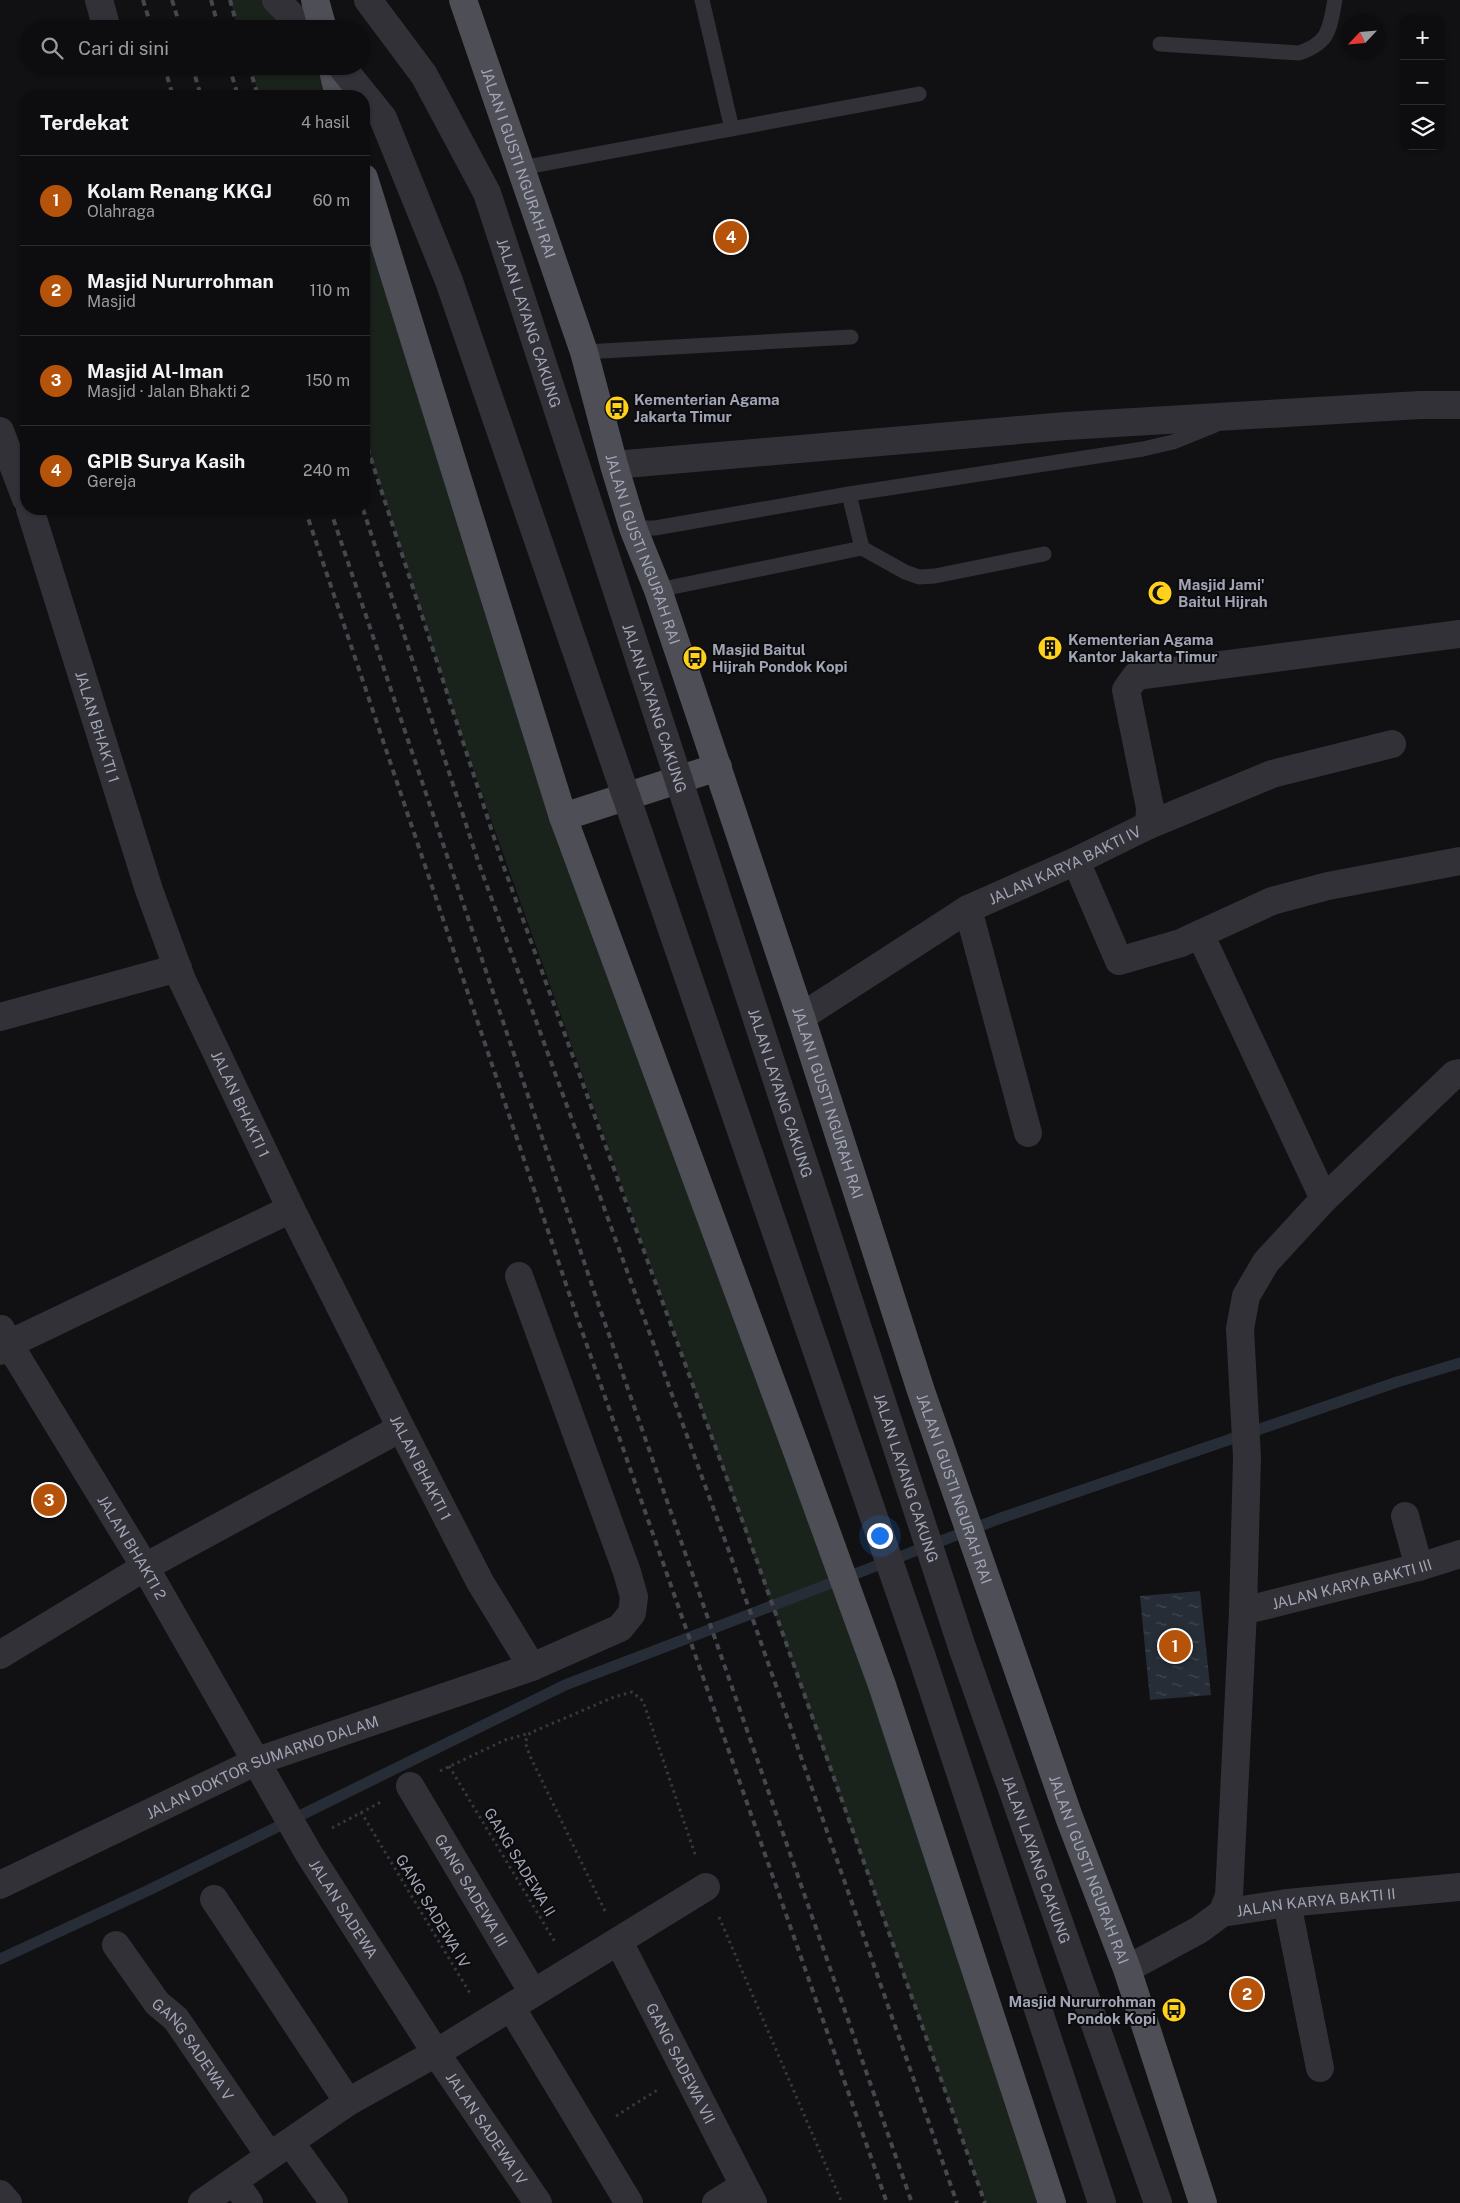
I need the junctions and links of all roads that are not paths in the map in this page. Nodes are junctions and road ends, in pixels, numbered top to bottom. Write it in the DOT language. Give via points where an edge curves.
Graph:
graph roads {
  1 [pos="99,0"];
  2 [pos="276,0"];
  3 [pos="315,0"];
  4 [pos="368,0"];
  5 [pos="463,0"];
  6 [pos="702,0"];
  7 [pos="1335,0"];
  8 [pos="104,20"];
  9 [pos="296,20"];
  10 [pos="320,20"];
  11 [pos="1160,44"];
  12 [pos="334,75"];
  13 [pos="348,75"];
  14 [pos="338,90"];
  15 [pos="360,90"];
  16 [pos="918,94"];
  17 [pos="370,102"];
  18 [pos="732,129"];
  19 [pos="521,168"];
  20 [pos="370,197"];
  21 [pos="851,337"];
  22 [pos="584,352"];
  23 [pos="1460,405"];
  24 [pos="1239,415"];
  25 [pos="0,431"];
  26 [pos="614,466"];
  27 [pos="20,483"];
  28 [pos="849,494"];
  29 [pos="32,515"];
  30 [pos="633,528"];
  31 [pos="862,548"];
  32 [pos="1044,554"];
  33 [pos="658,590"];
  34 [pos="1460,634"];
  35 [pos="1392,744"];
  36 [pos="718,767"];
  37 [pos="563,817"];
  38 [pos="1149,825"];
  39 [pos="1076,861"];
  40 [pos="1460,861"];
  41 [pos="968,909"];
  42 [pos="1200,934"];
  43 [pos="178,968"];
  44 [pos="0,1017"];
  45 [pos="801,1017"];
  46 [pos="1458,1080"];
  47 [pos="1028,1133"];
  48 [pos="1324,1199"];
  49 [pos="291,1208"];
  50 [pos="519,1276"];
  51 [pos="3,1341"];
  52 [pos="401,1428"];
  53 [pos="1405,1516"];
  54 [pos="1460,1554"];
  55 [pos="145,1567"];
  56 [pos="1419,1567"];
  57 [pos="1243,1611"];
  58 [pos="0,1655"];
  59 [pos="532,1667"];
  60 [pos="257,1761"];
  61 [pos="410,1786"];
  62 [pos="0,1885"];
  63 [pos="706,1887"];
  64 [pos="1460,1887"];
  65 [pos="214,1898"];
  66 [pos="1287,1903"];
  67 [pos="1222,1913"];
  68 [pos="619,1942"];
  69 [pos="116,1945"];
  70 [pos="1127,1969"];
  71 [pos="522,2000"];
  72 [pos="436,2053"];
  73 [pos="1320,2068"];
  74 [pos="348,2102"];
  75 [pos="279,2149"];
  76 [pos="234,2181"];
  77 [pos="0,2194"];
  78 [pos="748,2195"];
  79 [pos="8,2203"];
  80 [pos="202,2203"];
  81 [pos="249,2203"];
  82 [pos="334,2203"];
  83 [pos="538,2203"];
  84 [pos="629,2203"];
  85 [pos="716,2203"];
  86 [pos="1052,2203"];
  87 [pos="1102,2203"];
  88 [pos="1158,2203"];
  89 [pos="1203,2203"];
  1 -- 8 [label="street"];
  2 -- 9 [label="street"];
  3 -- 10 [label="main road"];
  4 -- 88 [label="street, JALAN LAYANG CAKUNG, bridge" via="424,75 487,193 963,1650"];
  5 -- 19 [label="main road, JALAN I GUSTI NGURAH RAI"];
  6 -- 18 [label="lane"];
  7 -- 11 [label="lane" via="1329,29 1317,46 1299,53"];
  12 -- 14 [label="main road"];
  13 -- 15 [label="street, bridge"];
  16 -- 18 [label="lane"];
  17 -- 87 [label="street, bridge" via="383,118 449,280 922,1658"];
  18 -- 19 [label="lane"];
  19 -- 22 [label="main road, JALAN I GUSTI NGURAH RAI"];
  20 -- 37 [label="main road"];
  21 -- 22 [label="lane"];
  22 -- 26 [label="main road, JALAN I GUSTI NGURAH RAI"];
  23 -- 24 [label="street"];
  24 -- 26 [label="street" via="1066,426"];
  24 -- 28 [label="lane" via="1173,442 1143,449"];
  25 -- 27 [label="street"];
  26 -- 30 [label="main road, JALAN I GUSTI NGURAH RAI"];
  28 -- 30 [label="lane" via="655,528"];
  28 -- 31 [label="lane"];
  29 -- 43 [label="street, JALAN BHAKTI 1" via="149,890"];
  30 -- 33 [label="main road, JALAN I GUSTI NGURAH RAI"];
  31 -- 32 [label="lane" via="919,577"];
  31 -- 33 [label="lane"];
  33 -- 36 [label="main road, JALAN I GUSTI NGURAH RAI"];
  34 -- 38 [label="street, JALAN KARYA BAKTI IV" via="1136,676 1126,690 1150,808"];
  35 -- 38 [label="street" via="1272,774"];
  36 -- 37 [label="main road"];
  36 -- 45 [label="main road, JALAN I GUSTI NGURAH RAI"];
  37 -- 86 [label="main road" via="882,1685"];
  38 -- 39 [label="street, JALAN KARYA BAKTI IV"];
  39 -- 41 [label="street, JALAN KARYA BAKTI IV"];
  39 -- 42 [label="street" via="1119,962"];
  40 -- 42 [label="street" via="1328,886 1272,901"];
  41 -- 45 [label="street, JALAN KARYA BAKTI IV"];
  41 -- 47 [label="street"];
  42 -- 48 [label="street"];
  43 -- 44 [label="street"];
  43 -- 49 [label="street, JALAN BHAKTI 1"];
  45 -- 70 [label="main road, JALAN I GUSTI NGURAH RAI" via="921,1391 1069,1817"];
  46 -- 48 [label="street"];
  48 -- 57 [label="street" via="1266,1262 1246,1296 1240,1329 1247,1457"];
  49 -- 51 [label="street"];
  49 -- 52 [label="street, JALAN BHAKTI 1"];
  50 -- 59 [label="street, JALAN DOKTOR SUMARNO DALAM" via="628,1572 634,1597 632,1613 620,1628"];
  51 -- 55 [label="street, JALAN BHAKTI 2"];
  52 -- 55 [label="street"];
  52 -- 59 [label="street, JALAN BHAKTI 1" via="480,1582"];
  53 -- 56 [label="street"];
  54 -- 56 [label="street, JALAN KARYA BAKTI III"];
  55 -- 58 [label="street"];
  55 -- 60 [label="street, JALAN BHAKTI 2"];
  56 -- 57 [label="street, JALAN KARYA BAKTI III"];
  57 -- 67 [label="street" via="1229,1896"];
  59 -- 60 [label="street, JALAN DOKTOR SUMARNO DALAM"];
  60 -- 62 [label="street, JALAN DOKTOR SUMARNO DALAM"];
  60 -- 72 [label="street, JALAN SADEWA" via="309,1854"];
  61 -- 71 [label="street, GANG SADEWA III"];
  63 -- 68 [label="street"];
  64 -- 66 [label="street, JALAN KARYA BAKTI II"];
  65 -- 74 [label="street"];
  66 -- 67 [label="street, JALAN KARYA BAKTI II"];
  66 -- 73 [label="street"];
  67 -- 70 [label="street, JALAN KARYA BAKTI II" via="1199,1930"];
  68 -- 71 [label="street"];
  68 -- 78 [label="street, GANG SADEWA VII"];
  69 -- 75 [label="street, GANG SADEWA V" via="157,2003 176,2019"];
  70 -- 89 [label="main road, JALAN I GUSTI NGURAH RAI"];
  71 -- 72 [label="street"];
  71 -- 84 [label="street, GANG SADEWA III" via="588,2134"];
  72 -- 74 [label="street"];
  72 -- 83 [label="street, JALAN SADEWA IV"];
  74 -- 75 [label="street"];
  75 -- 76 [label="street"];
  75 -- 82 [label="street, GANG SADEWA V"];
  76 -- 80 [label="street"];
  76 -- 81 [label="street"];
  77 -- 79 [label="street"];
  78 -- 85 [label="street"];
}
